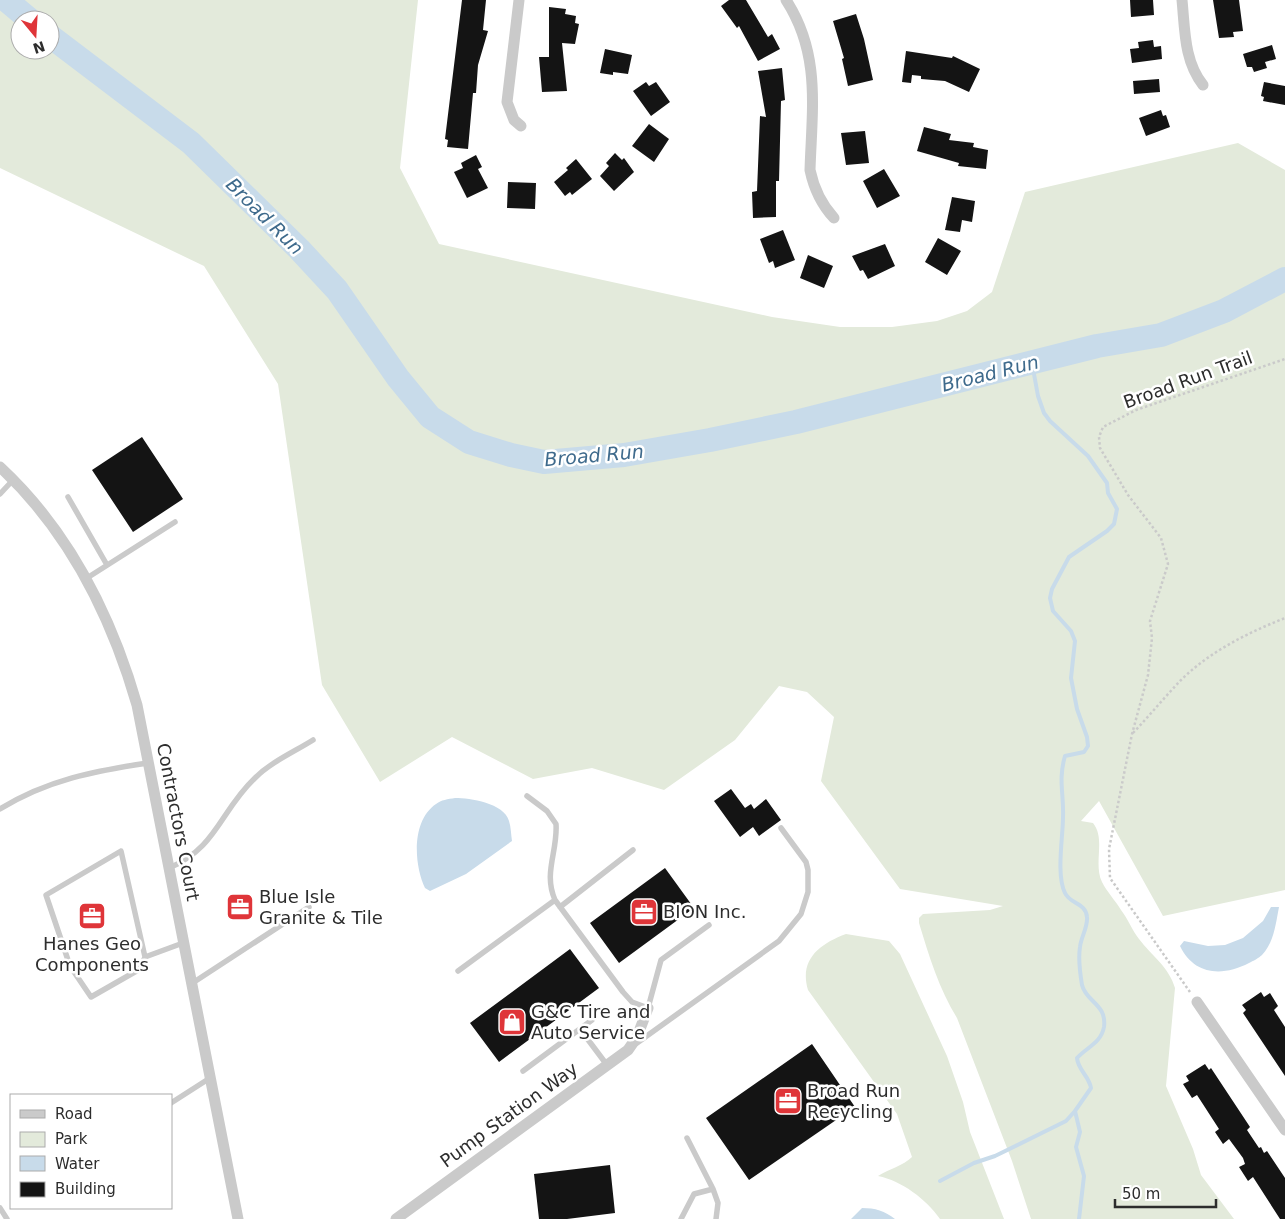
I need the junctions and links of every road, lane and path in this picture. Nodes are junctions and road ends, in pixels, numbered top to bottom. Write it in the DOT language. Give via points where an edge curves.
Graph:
graph roads {
  1 [pos="519,0"];
  2 [pos="786,0"];
  3 [pos="1182,0"];
  4 [pos="1203,85"];
  5 [pos="520,126"];
  6 [pos="834,218"];
  7 [pos="1285,359"];
  8 [pos="0,467"];
  9 [pos="13,480"];
  10 [pos="0,494"];
  11 [pos="68,497"];
  12 [pos="175,522"];
  13 [pos="107,565"];
  14 [pos="87,578"];
  15 [pos="1285,618"];
  16 [pos="1132,734"];
  17 [pos="313,740"];
  18 [pos="148,763"];
  19 [pos="527,796"];
  20 [pos="0,809"];
  21 [pos="781,828"];
  22 [pos="633,850"];
  23 [pos="169,868"];
  24 [pos="555,900"];
  25 [pos="309,907"];
  26 [pos="560,907"];
  27 [pos="709,925"];
  28 [pos="183,942"];
  29 [pos="145,957"];
  30 [pos="458,971"];
  31 [pos="191,984"];
  32 [pos="1197,1002"];
  33 [pos="648,1008"];
  34 [pos="592,1020"];
  35 [pos="580,1029"];
  36 [pos="628,1050"];
  37 [pos="607,1065"];
  38 [pos="524,1071"];
  39 [pos="210,1078"];
  40 [pos="172,1102"];
  41 [pos="1285,1130"];
  42 [pos="687,1138"];
  43 [pos="713,1188"];
  44 [pos="0,1208"];
  45 [pos="7,1219"];
  46 [pos="238,1219"];
  47 [pos="396,1219"];
  48 [pos="681,1219"];
  49 [pos="716,1219"];
  1 -- 5 [label="street" via="507,102"];
  2 -- 6 [label="street" via="803,32 812,64 810,170 819,197"];
  3 -- 4 [label="street" via="1187,50 1191,65"];
  7 -- 16 [label="path, Broad Run Trail" via="1136,410 1103,427 1099,437 1100,448 1128,495 1161,538 1168,564 1150,621 1152,638 1148,675"];
  8 -- 9 [label="street, Contractors Court"];
  9 -- 10 [label="lane"];
  9 -- 14 [label="street, Contractors Court" via="43,511"];
  11 -- 13 [label="lane"];
  12 -- 13 [label="lane"];
  13 -- 14 [label="lane"];
  14 -- 18 [label="street, Contractors Court" via="125,664"];
  15 -- 16 [label="path" via="1238,639 1205,660 1181,680"];
  16 -- 32 [label="path, Broad Run Trail" via="1109,849 1110,878"];
  17 -- 23 [label="lane" via="255,777 200,850 188,860"];
  18 -- 20 [label="lane" via="61,779"];
  18 -- 23 [label="street, Contractors Court"];
  19 -- 24 [label="lane" via="548,810 556,824 549,869"];
  21 -- 36 [label="lane" via="806,862 808,870 805,907 798,918 779,941"];
  22 -- 26 [label="lane"];
  23 -- 28 [label="street, Contractors Court"];
  24 -- 26 [label="lane"];
  24 -- 30 [label="lane"];
  25 -- 31 [label="lane"];
  26 -- 33 [label="lane" via="623,992 632,1002"];
  27 -- 33 [label="lane" via="662,960"];
  28 -- 29 [label="lane"];
  28 -- 31 [label="street, Contractors Court"];
  29 -- 29 [label="lane" via="140,969 91,997 70,966 46,895 121,850"];
  31 -- 39 [label="street, Contractors Court"];
  32 -- 41 [label="street"];
  33 -- 36 [label="street, Pump Station Way" via="637,1037"];
  34 -- 35 [label="lane"];
  35 -- 37 [label="lane"];
  35 -- 38 [label="lane"];
  36 -- 37 [label="street, Pump Station Way"];
  37 -- 47 [label="street, Pump Station Way"];
  39 -- 40 [label="lane"];
  39 -- 46 [label="street, Contractors Court"];
  42 -- 43 [label="lane"];
  43 -- 48 [label="lane" via="694,1194"];
  43 -- 49 [label="lane" via="718,1203"];
  44 -- 45 [label="lane"];
}
